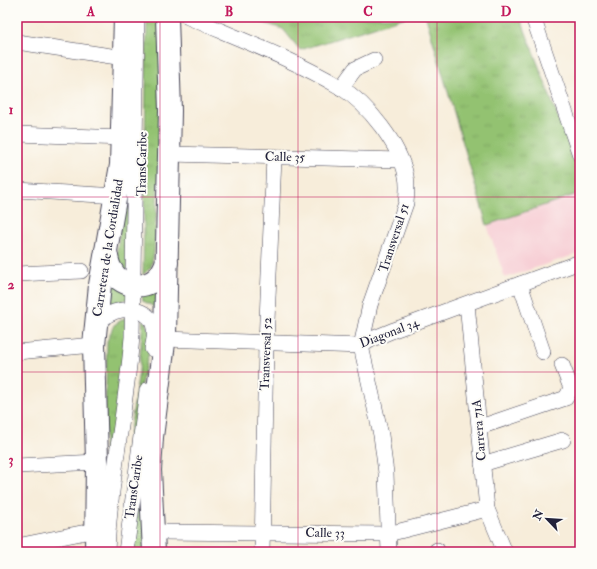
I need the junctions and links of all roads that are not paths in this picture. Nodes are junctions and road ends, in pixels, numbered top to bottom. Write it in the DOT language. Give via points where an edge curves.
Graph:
graph roads {
  1 [pos="125,17"];
  2 [pos="137,17"];
  3 [pos="144,17"];
  4 [pos="167,17"];
  5 [pos="188,17"];
  6 [pos="533,17"];
  7 [pos="17,42"];
  8 [pos="124,58"];
  9 [pos="374,60"];
  10 [pos="341,88"];
  11 [pos="17,134"];
  12 [pos="123,138"];
  13 [pos="170,154"];
  14 [pos="580,154"];
  15 [pos="274,157"];
  16 [pos="400,160"];
  17 [pos="17,190"];
  18 [pos="117,196"];
  19 [pos="106,251"];
  20 [pos="167,262"];
  21 [pos="580,262"];
  22 [pos="81,271"];
  23 [pos="17,274"];
  24 [pos="520,284"];
  25 [pos="136,286"];
  26 [pos="468,304"];
  27 [pos="136,310"];
  28 [pos="165,337"];
  29 [pos="266,344"];
  30 [pos="94,345"];
  31 [pos="361,346"];
  32 [pos="17,352"];
  33 [pos="543,352"];
  34 [pos="562,365"];
  35 [pos="480,427"];
  36 [pos="563,440"];
  37 [pos="97,462"];
  38 [pos="482,464"];
  39 [pos="17,466"];
  40 [pos="487,509"];
  41 [pos="96,530"];
  42 [pos="262,532"];
  43 [pos="388,534"];
  44 [pos="160,542"];
  45 [pos="17,546"];
  46 [pos="96,552"];
  47 [pos="107,552"];
  48 [pos="114,552"];
  49 [pos="126,552"];
  50 [pos="154,552"];
  51 [pos="262,552"];
  52 [pos="389,552"];
  53 [pos="505,552"];
  1 -- 8 [label="highway, Carretera de la Cordialidad"];
  2 -- 25 [label="street, TransCaribe"];
  3 -- 25 [label="street, TransCaribe"];
  4 -- 13 [label="highway"];
  5 -- 10 [label="street, Transversal 51" via="278,56"];
  6 -- 14 [label="street"];
  7 -- 8 [label="street"];
  8 -- 12 [label="highway, Carretera de la Cordialidad"];
  9 -- 10 [label="street" via="355,69"];
  10 -- 16 [label="street, Transversal 51" via="372,115 388,134"];
  11 -- 12 [label="street"];
  12 -- 18 [label="highway, Carretera de la Cordialidad"];
  13 -- 15 [label="street, Calle 35"];
  13 -- 20 [label="highway"];
  15 -- 16 [label="street, Calle 35"];
  15 -- 29 [label="street, Transversal 52"];
  16 -- 31 [label="street, Transversal 51" via="408,189 406,203 370,305"];
  17 -- 18 [label="street"];
  18 -- 19 [label="highway, Carretera de la Cordialidad"];
  19 -- 25 [label="highway" via="110,269 116,277 124,283"];
  19 -- 30 [label="highway, Carretera de la Cordialidad"];
  20 -- 25 [label="highway" via="156,279"];
  20 -- 28 [label="highway"];
  21 -- 24 [label="street, Diagonal 34"];
  22 -- 23 [label="street"];
  24 -- 26 [label="street, Diagonal 34"];
  24 -- 33 [label="street"];
  25 -- 27 [label="street, TransCaribe"];
  26 -- 31 [label="street, Diagonal 34" via="394,330"];
  26 -- 35 [label="street, Carrera 71A"];
  27 -- 30 [label="street" via="124,309 104,318 97,328"];
  27 -- 47 [label="street, TransCaribe" via="113,478"];
  27 -- 48 [label="street, TransCaribe" via="136,363"];
  27 -- 49 [label="street, TransCaribe" via="150,319 155,332"];
  28 -- 29 [label="street, Diagonal 34"];
  28 -- 44 [label="highway" via="166,408"];
  28 -- 50 [label="highway" via="150,470"];
  29 -- 31 [label="street, Diagonal 34"];
  29 -- 42 [label="street, Transversal 52"];
  30 -- 32 [label="street"];
  30 -- 37 [label="highway, Carretera de la Cordialidad"];
  31 -- 43 [label="street, Transversal 51" via="381,435 386,473"];
  34 -- 35 [label="street" via="571,388 566,398"];
  35 -- 38 [label="street, Carrera 71A"];
  36 -- 38 [label="street"];
  37 -- 39 [label="street"];
  37 -- 41 [label="highway, Carretera de la Cordialidad"];
  38 -- 40 [label="street, Carrera 71A"];
  40 -- 43 [label="street, Calle 33"];
  40 -- 53 [label="street, Carrera 71A"];
  41 -- 45 [label="street"];
  41 -- 46 [label="highway, Carretera de la Cordialidad"];
  42 -- 43 [label="street, Calle 33"];
  42 -- 44 [label="street, Calle 33"];
  42 -- 51 [label="street, Transversal 52"];
  43 -- 52 [label="street, Transversal 51"];
}
